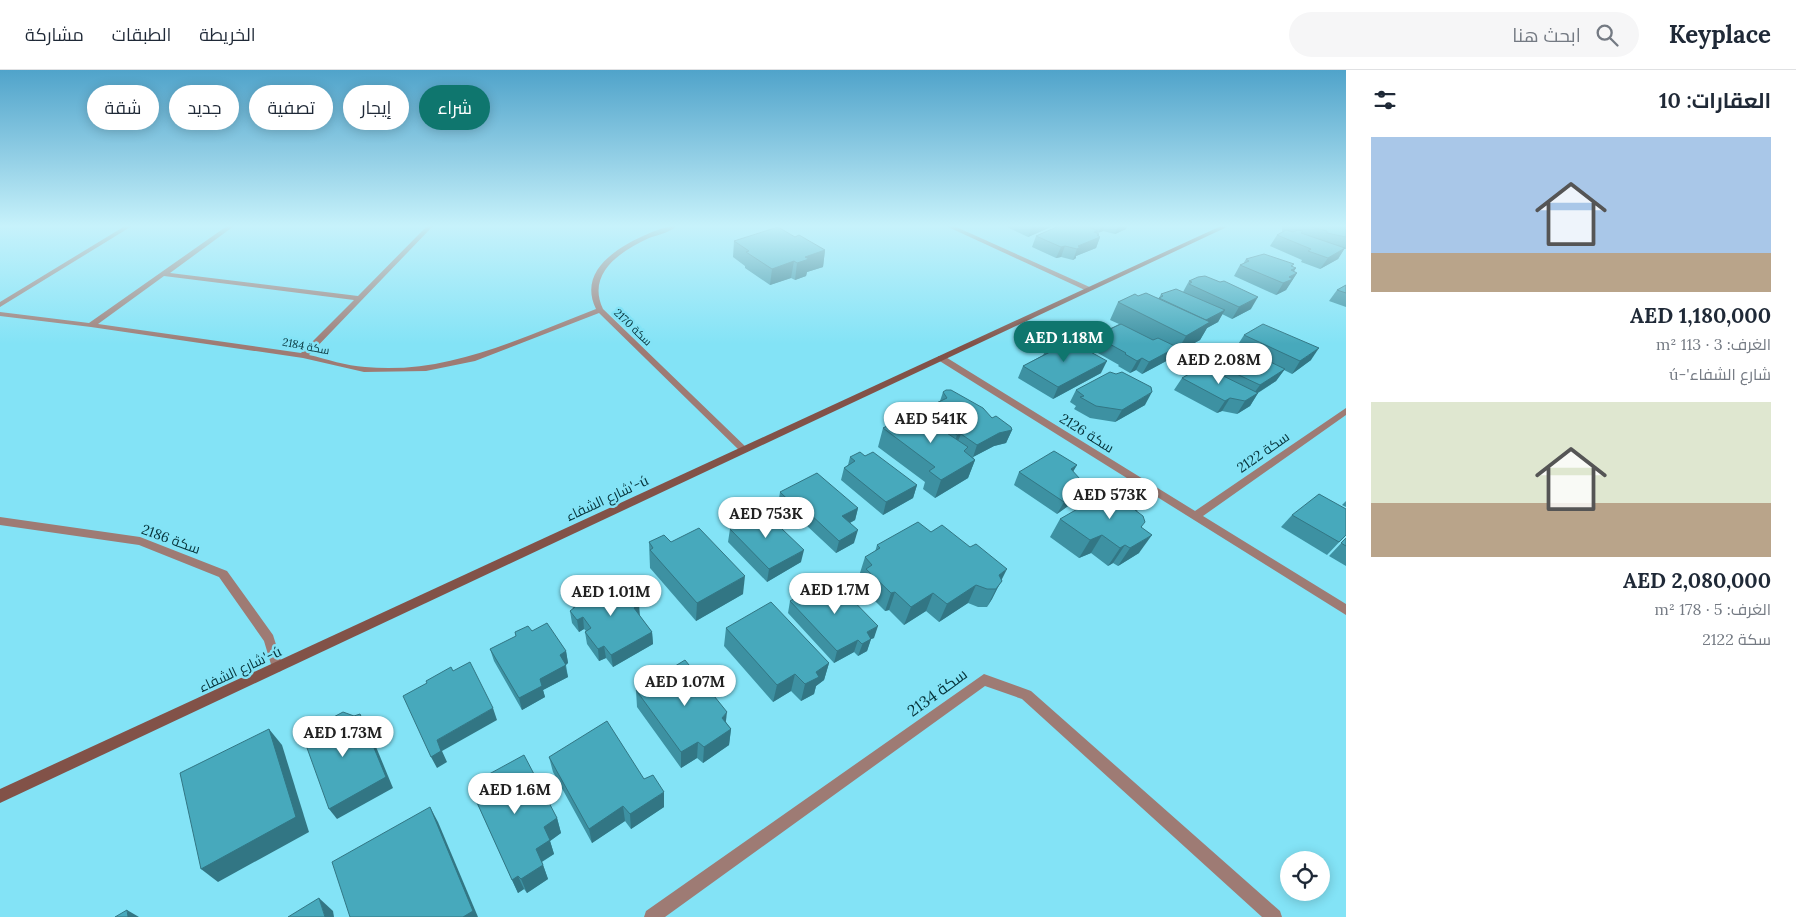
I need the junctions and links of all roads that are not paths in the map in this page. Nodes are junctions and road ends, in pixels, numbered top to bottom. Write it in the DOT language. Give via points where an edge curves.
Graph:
graph roads {
  1 [pos="64,266"];
  2 [pos="176,266"];
  3 [pos="391,266"];
  4 [pos="603,266"];
  5 [pos="1037,266"];
  6 [pos="1141,266"];
  7 [pos="164,274"];
  8 [pos="1090,289"];
  9 [pos="359,298"];
  10 [pos="0,305"];
  11 [pos="600,310"];
  12 [pos="0,314"];
  13 [pos="91,325"];
  14 [pos="303,356"];
  15 [pos="941,358"];
  16 [pos="1346,411"];
  17 [pos="744,450"];
  18 [pos="1195,516"];
  19 [pos="0,521"];
  20 [pos="1346,610"];
  21 [pos="277,667"];
  22 [pos="0,796"];
  23 [pos="652,917"];
  24 [pos="1274,917"];
  1 -- 10 [label="street"];
  2 -- 7 [label="street"];
  3 -- 9 [label="street"];
  4 -- 11 [label="street, سكة 2170" via="595,296"];
  5 -- 8 [label="street"];
  6 -- 8 [label="street, شارع الشفاء'-ú"];
  7 -- 9 [label="street"];
  7 -- 13 [label="street"];
  8 -- 15 [label="street, شارع الشفاء'-ú"];
  9 -- 14 [label="street"];
  11 -- 14 [label="street, سكة 2184" via="472,359 426,369 364,370"];
  11 -- 17 [label="street, سكة 2170"];
  12 -- 13 [label="street, سكة 2184"];
  13 -- 14 [label="street, سكة 2184"];
  15 -- 17 [label="street, شارع الشفاء'-ú"];
  15 -- 18 [label="street, سكة 2126"];
  16 -- 18 [label="street, سكة 2122"];
  17 -- 21 [label="street, شارع الشفاء'-ú"];
  18 -- 20 [label="street, سكة 2126"];
  19 -- 21 [label="street, سكة 2186" via="140,541 224,574 269,639"];
  21 -- 22 [label="street, شارع الشفاء'-ú"];
  23 -- 24 [label="street, سكة 2134" via="984,680 1026,695"];
}
